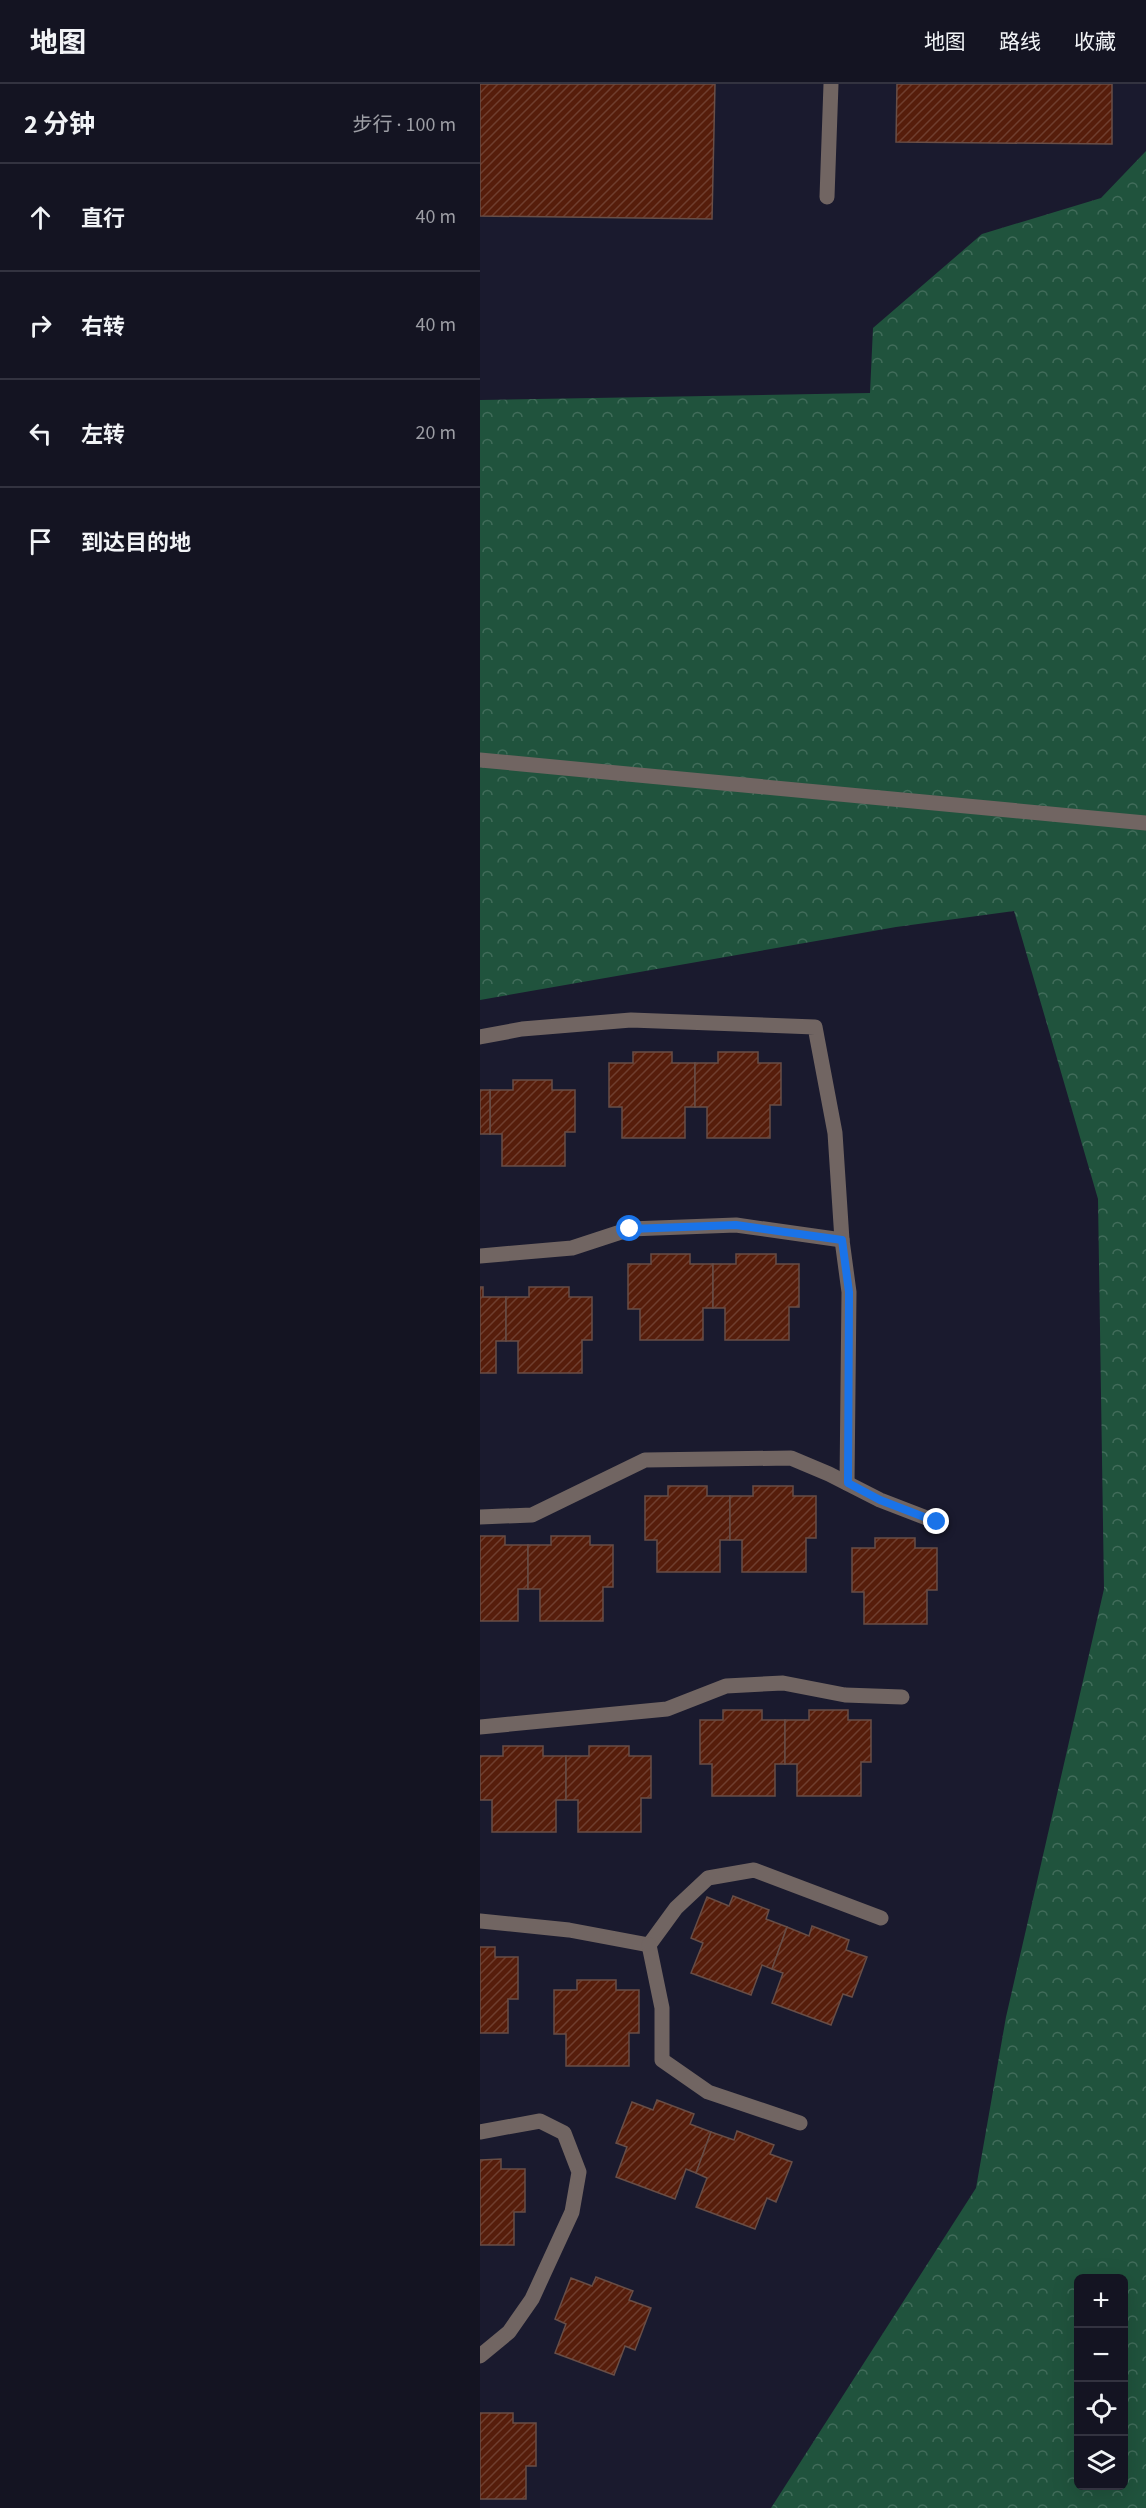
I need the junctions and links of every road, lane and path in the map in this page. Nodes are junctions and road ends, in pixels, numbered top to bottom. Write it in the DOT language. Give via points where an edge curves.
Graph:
graph roads {
  1 [pos="831,84"];
  2 [pos="827,197"];
  3 [pos="480,760"];
  4 [pos="1146,823"];
  5 [pos="480,1037"];
  6 [pos="842,1240"];
  7 [pos="480,1256"];
  8 [pos="848,1483"];
  9 [pos="480,1517"];
  10 [pos="937,1522"];
  11 [pos="902,1697"];
  12 [pos="480,1726"];
  13 [pos="881,1918"];
  14 [pos="480,1921"];
  15 [pos="649,1945"];
  16 [pos="800,2122"];
  17 [pos="480,2132"];
  18 [pos="480,2356"];
  1 -- 2 [label="lane"];
  3 -- 4 [label="lane"];
  5 -- 6 [label="lane" via="522,1029 631,1020 815,1027 835,1133"];
  6 -- 7 [label="lane" via="736,1225 630,1229 572,1248"];
  6 -- 8 [label="lane" via="849,1292"];
  8 -- 9 [label="lane" via="791,1458 645,1460 532,1515"];
  8 -- 10 [label="lane"];
  11 -- 12 [label="lane" via="844,1695 783,1683 726,1686 667,1709"];
  13 -- 15 [label="lane" via="754,1870 708,1878 676,1908"];
  14 -- 15 [label="lane" via="569,1930"];
  15 -- 16 [label="lane" via="662,2008 662,2060 708,2091"];
  17 -- 18 [label="lane" via="540,2121 564,2133 579,2172 572,2212 532,2299 509,2332"];
}
